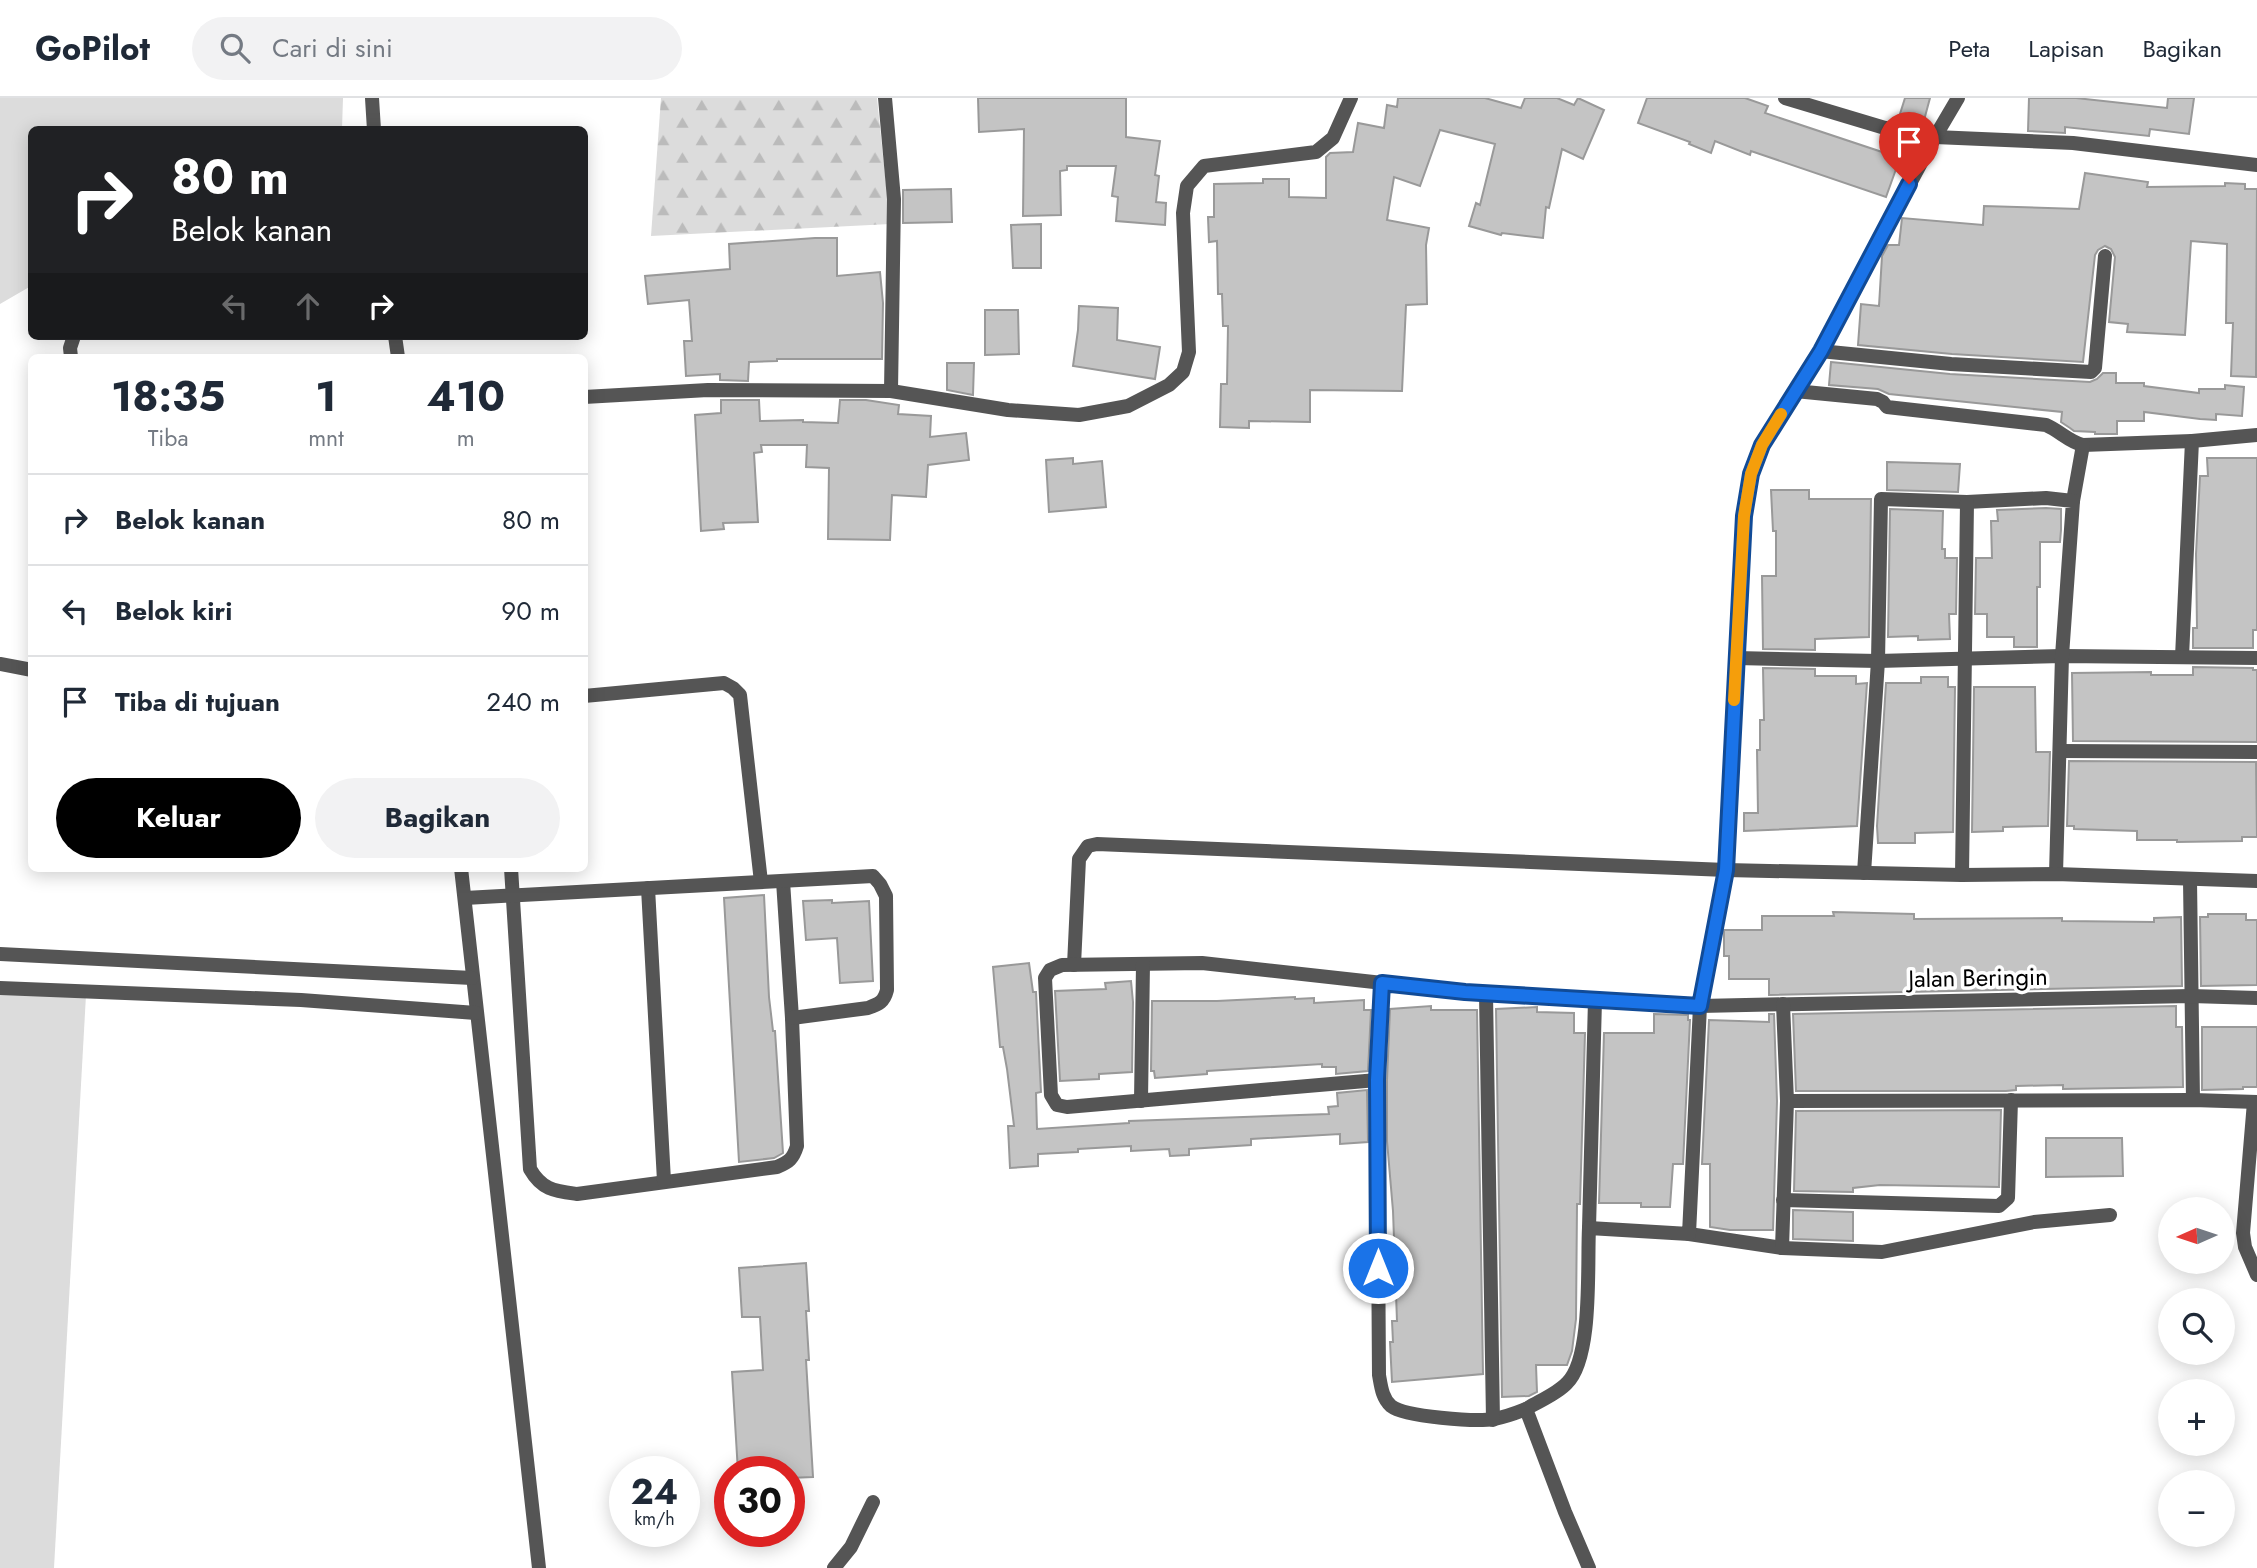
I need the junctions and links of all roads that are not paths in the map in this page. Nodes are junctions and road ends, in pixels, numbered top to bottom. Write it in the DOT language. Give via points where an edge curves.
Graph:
graph roads {
  1 [pos="372,98"];
  2 [pos="885,98"];
  3 [pos="1351,98"];
  4 [pos="1785,98"];
  5 [pos="1958,98"];
  6 [pos="374,126"];
  7 [pos="1935,136"];
  8 [pos="2257,165"];
  9 [pos="2105,256"];
  10 [pos="1821,351"];
  11 [pos="891,391"];
  12 [pos="1795,391"];
  13 [pos="588,397"];
  14 [pos="2257,435"];
  15 [pos="2192,441"];
  16 [pos="2083,445"];
  17 [pos="2073,501"];
  18 [pos="1967,502"];
  19 [pos="2062,656"];
  20 [pos="1965,657"];
  21 [pos="2182,657"];
  22 [pos="1736,658"];
  23 [pos="2257,658"];
  24 [pos="1878,661"];
  25 [pos="0,664"];
  26 [pos="28,669"];
  27 [pos="588,695"];
  28 [pos="2060,751"];
  29 [pos="2257,752"];
  30 [pos="1726,870"];
  31 [pos="462,872"];
  32 [pos="511,872"];
  33 [pos="1864,873"];
  34 [pos="2056,874"];
  35 [pos="1962,875"];
  36 [pos="2190,880"];
  37 [pos="783,881"];
  38 [pos="2257,881"];
  39 [pos="761,882"];
  40 [pos="648,888"];
  41 [pos="514,895"];
  42 [pos="465,898"];
  43 [pos="0,954"];
  44 [pos="1143,964"];
  45 [pos="1074,965"];
  46 [pos="472,978"];
  47 [pos="1382,983"];
  48 [pos="0,988"];
  49 [pos="1486,993"];
  50 [pos="2191,996"];
  51 [pos="2257,998"];
  52 [pos="1595,1000"];
  53 [pos="1783,1004"];
  54 [pos="1700,1006"];
  55 [pos="476,1013"];
  56 [pos="792,1018"];
  57 [pos="1377,1080"];
  58 [pos="2011,1100"];
  59 [pos="2193,1100"];
  60 [pos="1141,1101"];
  61 [pos="1787,1101"];
  62 [pos="2255,1102"];
  63 [pos="664,1181"];
  64 [pos="1783,1200"];
  65 [pos="2110,1215"];
  66 [pos="1589,1228"];
  67 [pos="1689,1234"];
  68 [pos="1782,1248"];
  69 [pos="2257,1275"];
  70 [pos="1526,1409"];
  71 [pos="1493,1420"];
  72 [pos="873,1502"];
  73 [pos="539,1568"];
  74 [pos="834,1568"];
  75 [pos="1589,1568"];
  1 -- 6 [label="street"];
  2 -- 11 [label="street" via="894,199"];
  3 -- 11 [label="street" via="1333,138 1316,152 1204,166 1187,186 1183,213 1189,352 1183,372 1169,385 1128,406 1079,415 1008,410"];
  4 -- 7 [label="street" via="1885,128"];
  5 -- 7 [label="street"];
  7 -- 8 [label="street" via="2073,142"];
  7 -- 10 [label="street"];
  9 -- 10 [label="street" via="2095,368 2086,373"];
  10 -- 12 [label="street"];
  11 -- 13 [label="street" via="708,390"];
  12 -- 16 [label="street" via="1877,399 1887,407 2046,425"];
  12 -- 22 [label="street" via="1762,445 1751,474 1744,516"];
  14 -- 15 [label="street"];
  15 -- 16 [label="street"];
  15 -- 21 [label="street"];
  16 -- 17 [label="street"];
  17 -- 18 [label="street"];
  17 -- 19 [label="street"];
  18 -- 20 [label="street"];
  18 -- 24 [label="street" via="1881,499"];
  19 -- 20 [label="street"];
  19 -- 21 [label="street"];
  19 -- 28 [label="street"];
  20 -- 24 [label="street"];
  20 -- 35 [label="street"];
  21 -- 23 [label="street"];
  22 -- 24 [label="street"];
  22 -- 30 [label="street"];
  24 -- 33 [label="street"];
  25 -- 26 [label="street"];
  27 -- 39 [label="street" via="724,683 740,695"];
  28 -- 29 [label="street"];
  28 -- 34 [label="street"];
  30 -- 33 [label="street"];
  30 -- 45 [label="street" via="1097,844 1088,846 1079,859"];
  30 -- 54 [label="street"];
  31 -- 42 [label="street"];
  32 -- 41 [label="street"];
  33 -- 35 [label="street"];
  34 -- 35 [label="street"];
  34 -- 36 [label="street"];
  36 -- 38 [label="street"];
  36 -- 50 [label="street"];
  37 -- 39 [label="street"];
  37 -- 56 [label="street"];
  37 -- 56 [label="street" via="873,876 887,896 885,999 868,1007"];
  39 -- 40 [label="street"];
  40 -- 41 [label="street"];
  40 -- 63 [label="street"];
  41 -- 42 [label="street"];
  41 -- 63 [label="street" via="530,1170 537,1182 577,1194"];
  42 -- 46 [label="street"];
  43 -- 46 [label="street"];
  44 -- 45 [label="street, Jalan Beringin"];
  44 -- 47 [label="street, Jalan Beringin" via="1202,963"];
  44 -- 60 [label="street"];
  45 -- 60 [label="street" via="1050,970 1045,978 1051,1095 1057,1105 1067,1107"];
  46 -- 55 [label="street"];
  47 -- 49 [label="street, Jalan Beringin"];
  47 -- 57 [label="street"];
  48 -- 55 [label="street" via="301,1000"];
  49 -- 52 [label="street, Jalan Beringin"];
  49 -- 71 [label="street"];
  50 -- 51 [label="street, Jalan Beringin"];
  50 -- 53 [label="street, Jalan Beringin"];
  50 -- 59 [label="street"];
  52 -- 54 [label="street, Jalan Beringin"];
  52 -- 66 [label="street"];
  53 -- 54 [label="street, Jalan Beringin"];
  53 -- 61 [label="street"];
  54 -- 67 [label="street"];
  55 -- 73 [label="street"];
  56 -- 63 [label="street" via="794,1156 776,1167"];
  57 -- 60 [label="street"];
  57 -- 71 [label="street" via="1379,1376 1384,1395 1390,1405 1405,1413"];
  58 -- 59 [label="street"];
  58 -- 61 [label="street"];
  58 -- 64 [label="street" via="2008,1198 1999,1206"];
  59 -- 62 [label="street"];
  61 -- 64 [label="street"];
  62 -- 69 [label="street" via="2243,1233"];
  64 -- 68 [label="street"];
  65 -- 68 [label="street" via="2034,1223 1882,1252"];
  66 -- 67 [label="street"];
  66 -- 70 [label="street" via="1585,1343 1578,1365 1568,1382"];
  67 -- 68 [label="street"];
  70 -- 71 [label="street"];
  70 -- 75 [label="street"];
  72 -- 74 [label="street" via="851,1547"];
}
